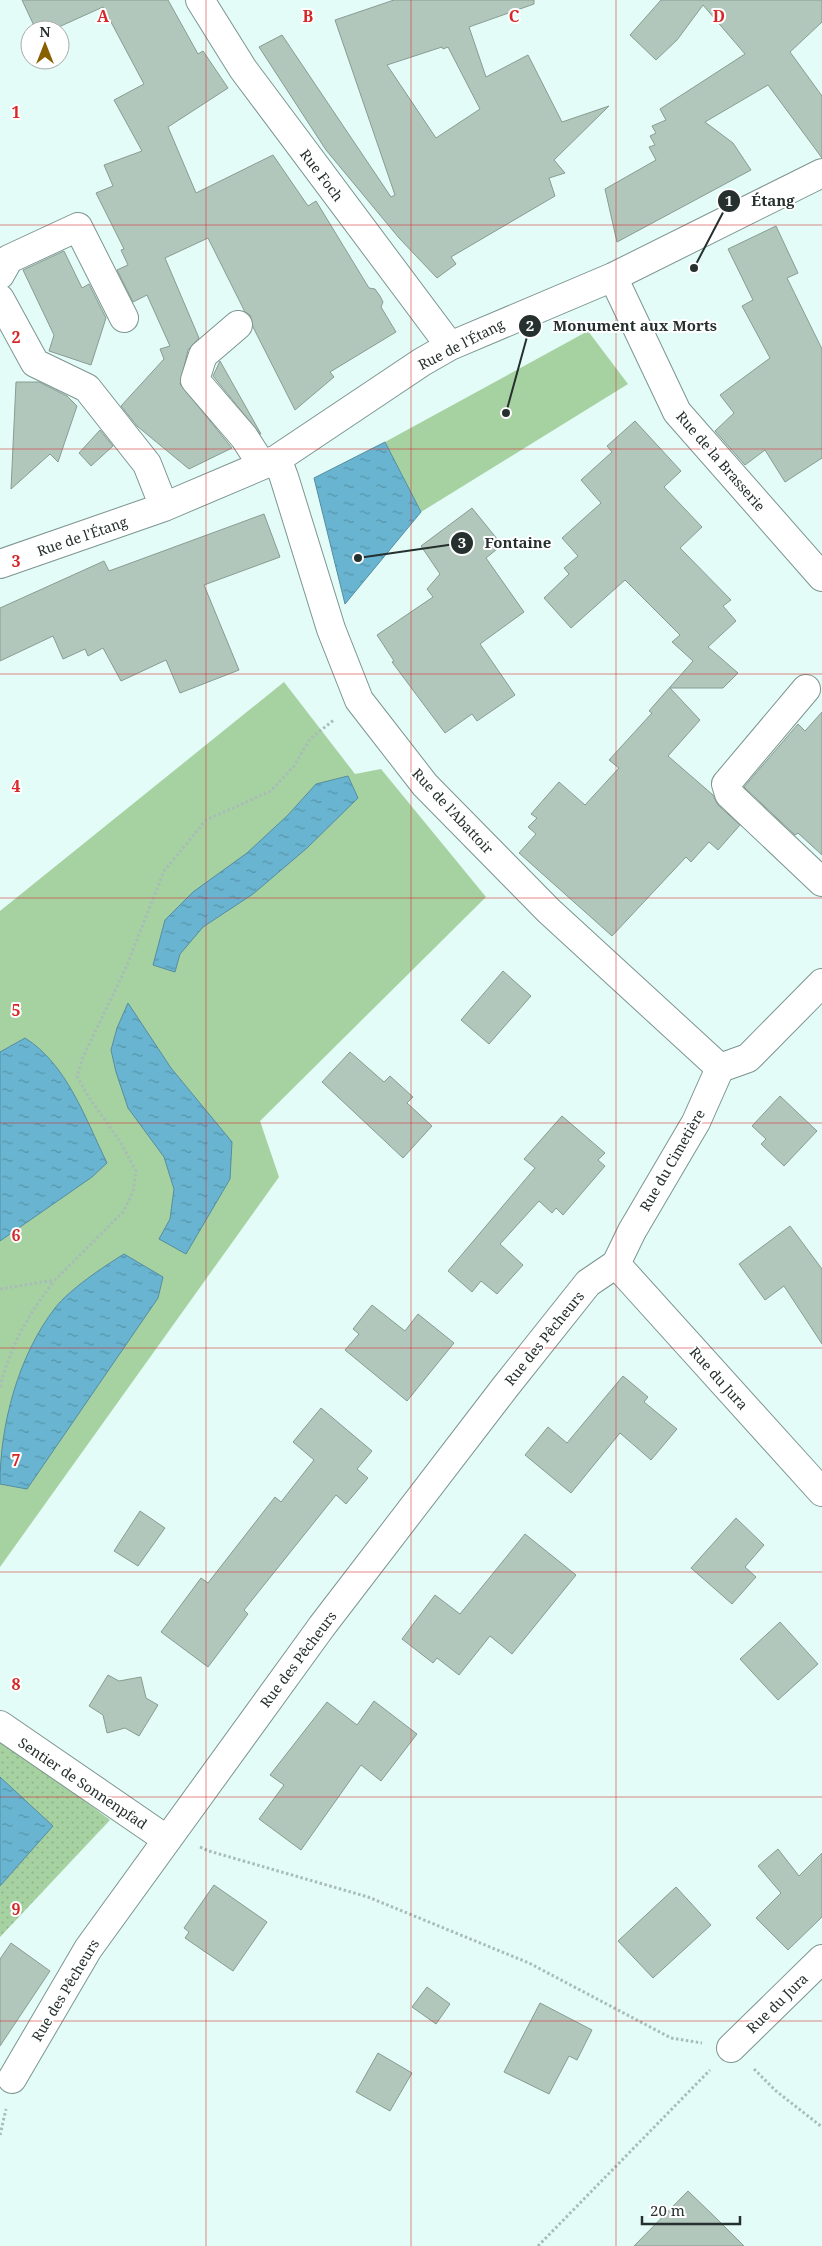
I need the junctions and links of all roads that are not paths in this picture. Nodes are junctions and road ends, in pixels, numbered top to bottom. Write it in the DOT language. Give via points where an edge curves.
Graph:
graph roads {
  1 [pos="200,0"];
  2 [pos="822,173"];
  3 [pos="0,275"];
  4 [pos="613,277"];
  5 [pos="0,299"];
  6 [pos="124,318"];
  7 [pos="238,325"];
  8 [pos="450,346"];
  9 [pos="269,462"];
  10 [pos="164,507"];
  11 [pos="0,564"];
  12 [pos="822,577"];
  13 [pos="806,689"];
  14 [pos="822,882"];
  15 [pos="822,983"];
  16 [pos="720,1068"];
  17 [pos="616,1264"];
  18 [pos="822,1492"];
  19 [pos="0,1725"];
  20 [pos="166,1839"];
  21 [pos="822,1959"];
  22 [pos="731,2048"];
  23 [pos="12,2079"];
  1 -- 8 [label="street, Rue Foch" via="243,69"];
  2 -- 4 [label="street, Rue de l'Étang"];
  3 -- 6 [label="street" via="9,259 78,227"];
  4 -- 8 [label="street, Rue de l'Étang"];
  4 -- 12 [label="street, Rue de la Brasserie" via="677,412"];
  5 -- 10 [label="street" via="35,363 87,388 141,456"];
  7 -- 9 [label="street, Rue de l'Abattoir" via="203,355 195,380"];
  8 -- 9 [label="street, Rue de l'Étang"];
  9 -- 10 [label="street, Rue de l'Étang"];
  9 -- 16 [label="street, Rue de l'Abattoir" via="359,700 425,785 549,911"];
  10 -- 11 [label="street, Rue de l'Étang"];
  13 -- 14 [label="street" via="726,784 729,794"];
  15 -- 16 [label="street" via="748,1058"];
  16 -- 17 [label="street, Rue du Cimetière" via="696,1122"];
  17 -- 18 [label="street, Rue du Jura"];
  17 -- 20 [label="street, Rue des Pêcheurs" via="588,1283 506,1386 322,1626"];
  19 -- 20 [label="street, Sentier de Sonnenpfad"];
  20 -- 23 [label="street, Rue des Pêcheurs" via="88,1949"];
  21 -- 22 [label="street, Rue du Jura"];
}
